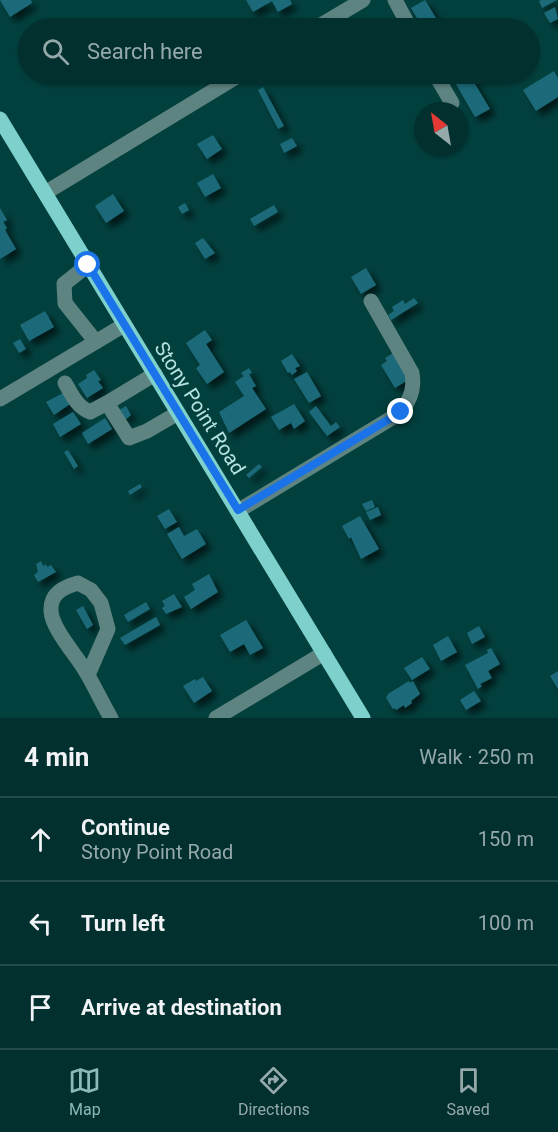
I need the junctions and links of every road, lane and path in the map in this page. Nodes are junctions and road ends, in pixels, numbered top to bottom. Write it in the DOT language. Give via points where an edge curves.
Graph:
graph roads {
  1 [pos="363,0"];
  2 [pos="395,0"];
  3 [pos="333,18"];
  4 [pos="405,18"];
  5 [pos="225,84"];
  6 [pos="441,84"];
  7 [pos="451,102"];
  8 [pos="0,119"];
  9 [pos="45,193"];
  10 [pos="88,265"];
  11 [pos="371,300"];
  12 [pos="124,325"];
  13 [pos="96,342"];
  14 [pos="155,374"];
  15 [pos="65,383"];
  16 [pos="0,399"];
  17 [pos="107,403"];
  18 [pos="178,413"];
  19 [pos="238,510"];
  20 [pos="324,653"];
  21 [pos="88,675"];
  22 [pos="111,718"];
  23 [pos="216,718"];
  24 [pos="363,718"];
  1 -- 3 [label="street"];
  2 -- 4 [label="street"];
  5 -- 9 [label="street"];
  6 -- 7 [label="street"];
  8 -- 9 [label="main road, Stony Point Road"];
  9 -- 10 [label="main road, Stony Point Road"];
  10 -- 12 [label="main road, Stony Point Road"];
  10 -- 13 [label="street" via="64,284 65,303"];
  11 -- 19 [label="street" via="412,373 414,386 408,402 395,416"];
  12 -- 13 [label="street"];
  12 -- 14 [label="main road, Stony Point Road"];
  13 -- 16 [label="street"];
  14 -- 17 [label="street"];
  14 -- 18 [label="main road, Stony Point Road"];
  15 -- 17 [label="street" via="86,411"];
  17 -- 18 [label="street" via="129,438"];
  18 -- 19 [label="main road, Stony Point Road"];
  19 -- 20 [label="main road, Stony Point Road"];
  20 -- 23 [label="street"];
  20 -- 24 [label="main road, Stony Point Road"];
  21 -- 21 [label="street" via="56,627 51,610 63,587 78,583 91,590 101,603 108,629"];
  21 -- 22 [label="street"];
}
